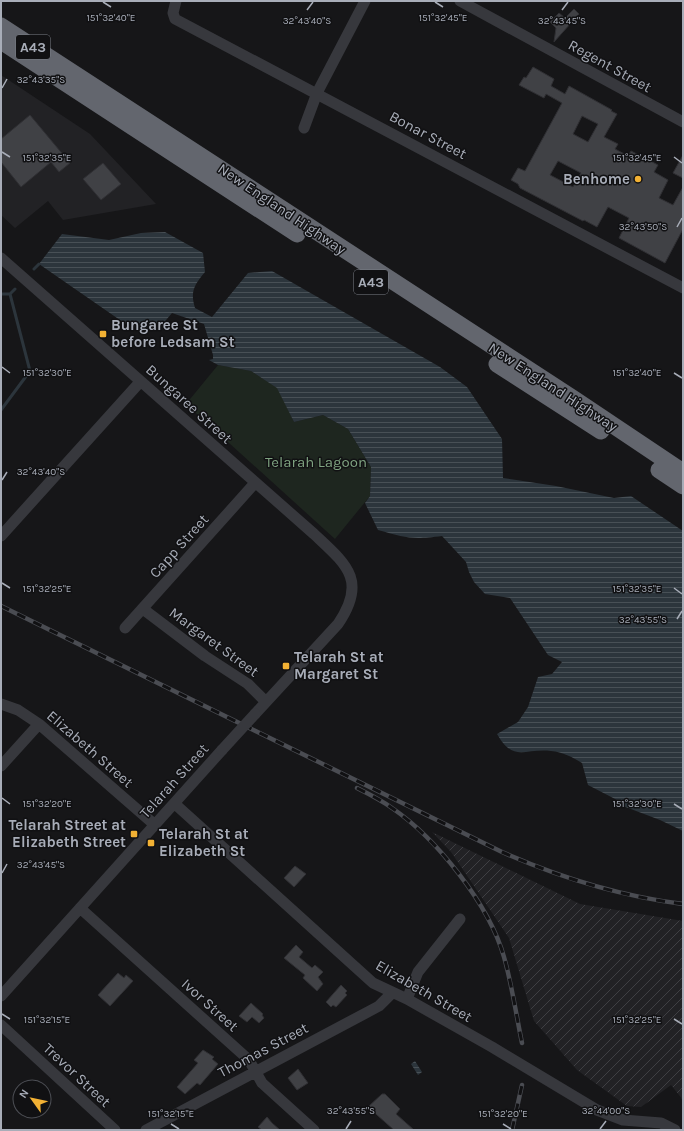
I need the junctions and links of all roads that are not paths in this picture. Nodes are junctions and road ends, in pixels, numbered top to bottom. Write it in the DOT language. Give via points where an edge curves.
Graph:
graph roads {
  1 [pos="176,1"];
  2 [pos="365,1"];
  3 [pos="460,1"];
  4 [pos="1,26"];
  5 [pos="1,41"];
  6 [pos="1,51"];
  7 [pos="59,78"];
  8 [pos="317,93"];
  9 [pos="683,122"];
  10 [pos="304,128"];
  11 [pos="1,258"];
  12 [pos="683,288"];
  13 [pos="140,382"];
  14 [pos="683,472"];
  15 [pos="255,483"];
  16 [pos="683,486"];
  17 [pos="1,536"];
  18 [pos="351,578"];
  19 [pos="143,609"];
  20 [pos="125,628"];
  21 [pos="266,702"];
  22 [pos="1,704"];
  23 [pos="39,724"];
  24 [pos="1,766"];
  25 [pos="175,804"];
  26 [pos="155,825"];
  27 [pos="80,908"];
  28 [pos="460,919"];
  29 [pos="392,993"];
  30 [pos="1,996"];
  31 [pos="407,999"];
  32 [pos="1,1025"];
  33 [pos="255,1071"];
  34 [pos="115,1130"];
  35 [pos="146,1130"];
  36 [pos="314,1130"];
  37 [pos="675,1130"];
  1 -- 8 [label="street, Bonar Street" via="173,13 175,19"];
  2 -- 8 [label="street"];
  3 -- 9 [label="street, Regent Street"];
  4 -- 14 [label="highway, New England Highway / A43"];
  5 -- 7 [label="highway, New England Highway / A43"];
  6 -- 7 [label="highway" via="27,66"];
  7 -- 16 [label="highway, New England Highway / A43"];
  8 -- 10 [label="street"];
  8 -- 12 [label="street, Bonar Street"];
  11 -- 13 [label="street, Bungaree Street"];
  13 -- 15 [label="street, Bungaree Street"];
  13 -- 17 [label="street"];
  15 -- 18 [label="street, Bungaree Street" via="339,558"];
  15 -- 19 [label="street, Capp Street"];
  18 -- 21 [label="street, Telarah Street" via="353,595 338,624"];
  19 -- 20 [label="street, Capp Street"];
  19 -- 21 [label="street, Margaret Street" via="205,656 248,684"];
  21 -- 25 [label="street, Telarah Street, bridge"];
  22 -- 23 [label="street, Elizabeth Street" via="18,710"];
  23 -- 24 [label="street"];
  23 -- 26 [label="street, Elizabeth Street"];
  25 -- 26 [label="street, Telarah Street"];
  25 -- 29 [label="street, Elizabeth Street" via="373,983"];
  26 -- 27 [label="street, Telarah Street"];
  27 -- 30 [label="street, Telarah Street"];
  27 -- 33 [label="street, Ivor Street" via="249,1060"];
  28 -- 31 [label="street" via="418,972"];
  29 -- 31 [label="street, Elizabeth Street"];
  29 -- 33 [label="street, Thomas Street" via="378,1006"];
  31 -- 37 [label="street, Elizabeth Street" via="596,1110 623,1120 661,1123"];
  32 -- 34 [label="street, Trevor Street"];
  33 -- 35 [label="street, Thomas Street"];
  33 -- 36 [label="street, Ivor Street" via="262,1083"];
}
